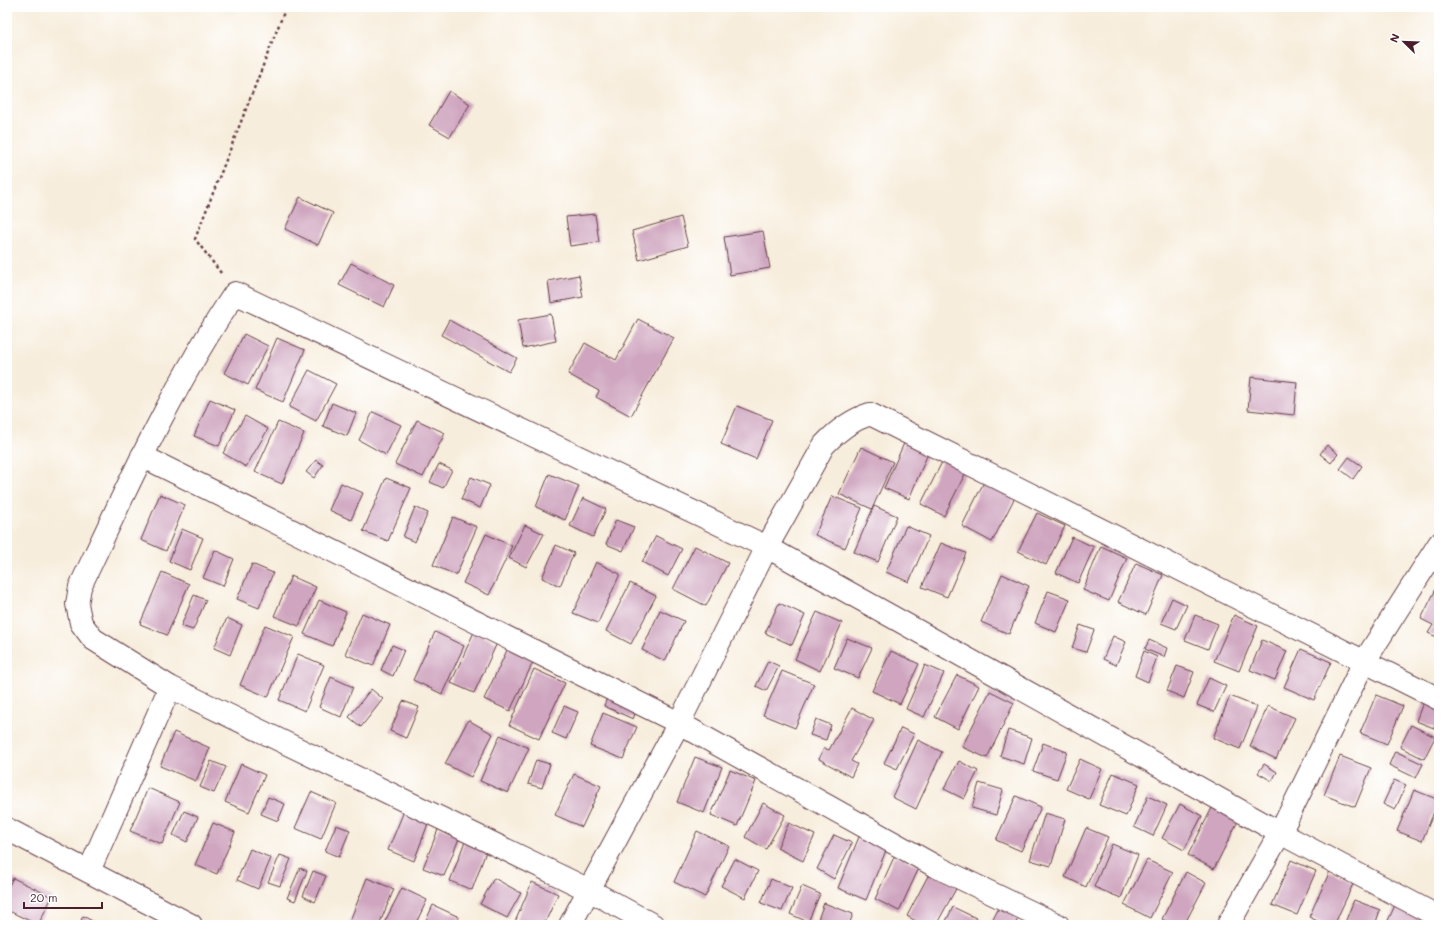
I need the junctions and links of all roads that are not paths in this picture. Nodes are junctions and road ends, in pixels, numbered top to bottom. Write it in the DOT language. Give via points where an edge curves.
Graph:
graph roads {
  1 [pos="142,456"];
  2 [pos="1439,544"];
  3 [pos="767,548"];
  4 [pos="1364,662"];
  5 [pos="170,687"];
  6 [pos="1439,699"];
  7 [pos="679,722"];
  8 [pos="7,830"];
  9 [pos="1280,833"];
  10 [pos="89,871"];
  11 [pos="589,890"];
  12 [pos="1439,917"];
  13 [pos="169,920"];
  14 [pos="191,925"];
  15 [pos="570,925"];
  16 [pos="653,925"];
  17 [pos="1058,925"];
  18 [pos="1228,925"];
  1 -- 3 [label="street" via="212,327 235,293"];
  1 -- 5 [label="street" via="80,587 77,604 81,623 93,638"];
  1 -- 7 [label="street"];
  2 -- 4 [label="street"];
  3 -- 4 [label="street" via="824,445 842,429 870,414"];
  3 -- 7 [label="street"];
  3 -- 9 [label="street"];
  4 -- 6 [label="street"];
  4 -- 9 [label="street"];
  5 -- 10 [label="street"];
  5 -- 11 [label="street"];
  7 -- 11 [label="street"];
  7 -- 17 [label="street" via="935,866"];
  8 -- 10 [label="street"];
  9 -- 12 [label="street"];
  9 -- 18 [label="street"];
  10 -- 13 [label="street"];
  11 -- 15 [label="street"];
  11 -- 16 [label="street"];
  13 -- 14 [label="street"];
}
